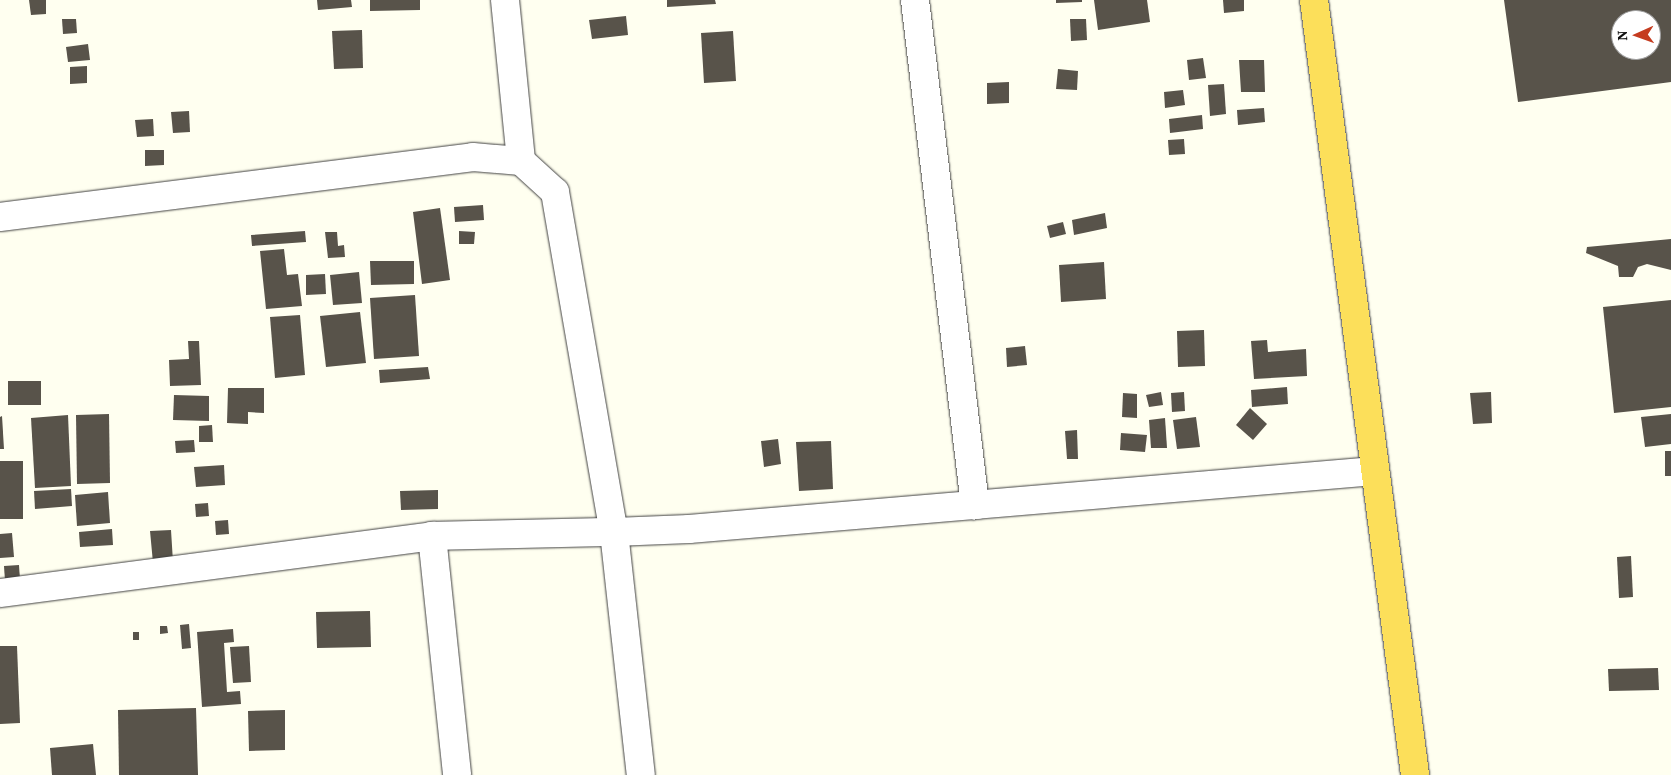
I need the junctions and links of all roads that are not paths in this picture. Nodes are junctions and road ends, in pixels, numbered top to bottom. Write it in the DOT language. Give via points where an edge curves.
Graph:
graph roads {
  1 [pos="505,0"];
  2 [pos="915,0"];
  3 [pos="1314,0"];
  4 [pos="521,161"];
  5 [pos="0,217"];
  6 [pos="1375,470"];
  7 [pos="976,505"];
  8 [pos="614,532"];
  9 [pos="432,536"];
  10 [pos="0,593"];
  11 [pos="457,775"];
  12 [pos="641,775"];
  13 [pos="1415,775"];
  1 -- 4 [label="street"];
  2 -- 7 [label="street"];
  3 -- 6 [label="highway"];
  4 -- 5 [label="street" via="473,157"];
  4 -- 8 [label="street" via="555,192"];
  6 -- 7 [label="street"];
  6 -- 13 [label="highway"];
  7 -- 8 [label="street" via="689,529"];
  8 -- 9 [label="street"];
  8 -- 12 [label="street"];
  9 -- 10 [label="street"];
  9 -- 11 [label="street"];
}
